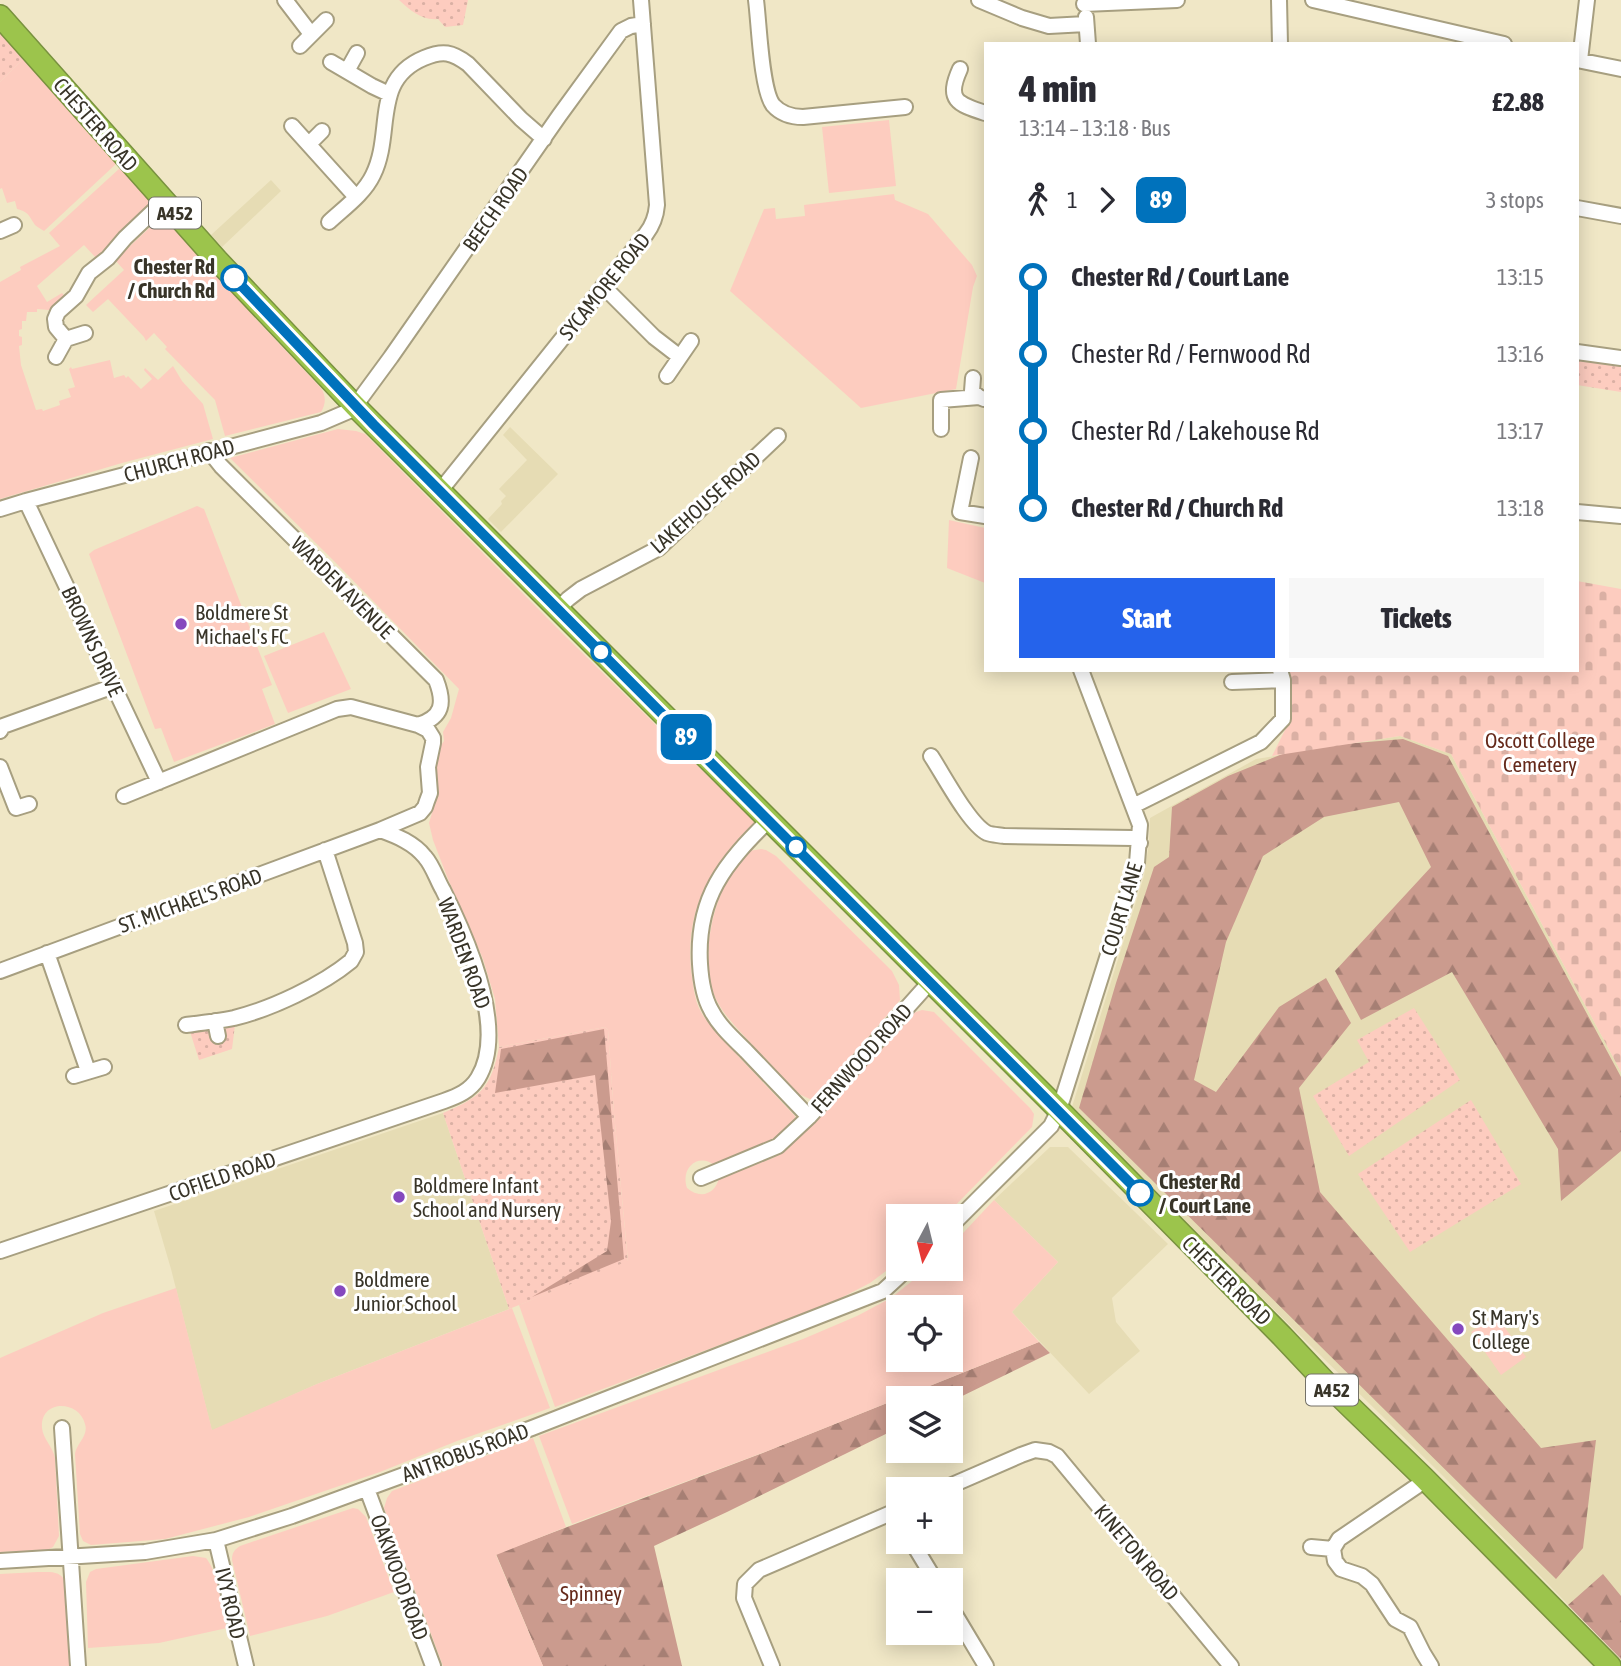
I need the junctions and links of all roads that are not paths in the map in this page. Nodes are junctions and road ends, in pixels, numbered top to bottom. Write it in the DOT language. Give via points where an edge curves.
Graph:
graph roads {
  1 [pos="285,0"];
  2 [pos="641,0"];
  3 [pos="756,0"];
  4 [pos="979,0"];
  5 [pos="1177,0"];
  6 [pos="1279,0"];
  7 [pos="1312,0"];
  8 [pos="1587,0"];
  9 [pos="1084,2"];
  10 [pos="0,16"];
  11 [pos="326,20"];
  12 [pos="643,24"];
  13 [pos="1086,24"];
  14 [pos="311,34"];
  15 [pos="1088,42"];
  16 [pos="1280,42"];
  17 [pos="1495,42"];
  18 [pos="300,47"];
  19 [pos="356,53"];
  20 [pos="1579,53"];
  21 [pos="1579,60"];
  22 [pos="331,62"];
  23 [pos="960,69"];
  24 [pos="1621,69"];
  25 [pos="347,71"];
  26 [pos="389,94"];
  27 [pos="905,107"];
  28 [pos="984,113"];
  29 [pos="292,126"];
  30 [pos="322,131"];
  31 [pos="544,139"];
  32 [pos="309,144"];
  33 [pos="356,197"];
  34 [pos="164,201"];
  35 [pos="1579,208"];
  36 [pos="1621,216"];
  37 [pos="329,222"];
  38 [pos="14,225"];
  39 [pos="0,231"];
  40 [pos="603,286"];
  41 [pos="85,333"];
  42 [pos="66,339"];
  43 [pos="691,341"];
  44 [pos="1579,352"];
  45 [pos="57,357"];
  46 [pos="680,357"];
  47 [pos="1621,358"];
  48 [pos="667,376"];
  49 [pos="972,378"];
  50 [pos="982,398"];
  51 [pos="355,406"];
  52 [pos="941,429"];
  53 [pos="778,436"];
  54 [pos="209,451"];
  55 [pos="971,458"];
  56 [pos="440,491"];
  57 [pos="26,501"];
  58 [pos="0,509"];
  59 [pos="1579,512"];
  60 [pos="984,516"];
  61 [pos="1621,516"];
  62 [pos="558,609"];
  63 [pos="1082,672"];
  64 [pos="1282,675"];
  65 [pos="1232,682"];
  66 [pos="114,686"];
  67 [pos="418,725"];
  68 [pos="0,731"];
  69 [pos="931,756"];
  70 [pos="0,767"];
  71 [pos="159,782"];
  72 [pos="124,796"];
  73 [pos="1133,806"];
  74 [pos="3,815"];
  75 [pos="769,820"];
  76 [pos="380,830"];
  77 [pos="1140,843"];
  78 [pos="325,850"];
  79 [pos="47,953"];
  80 [pos="0,971"];
  81 [pos="929,982"];
  82 [pos="215,1021"];
  83 [pos="186,1025"];
  84 [pos="218,1037"];
  85 [pos="104,1067"];
  86 [pos="444,1101"];
  87 [pos="1059,1110"];
  88 [pos="809,1117"];
  89 [pos="701,1178"];
  90 [pos="963,1214"];
  91 [pos="0,1251"];
  92 [pos="893,1281"];
  93 [pos="62,1428"];
  94 [pos="1424,1478"];
  95 [pos="963,1480"];
  96 [pos="367,1489"];
  97 [pos="886,1517"];
  98 [pos="216,1540"];
  99 [pos="1311,1547"];
  100 [pos="1333,1549"];
  101 [pos="71,1557"];
  102 [pos="0,1562"];
  103 [pos="1422,1615"];
  104 [pos="1410,1627"];
  105 [pos="963,1628"];
  106 [pos="78,1666"];
  107 [pos="246,1666"];
  108 [pos="433,1666"];
  109 [pos="772,1666"];
  110 [pos="986,1666"];
  111 [pos="1231,1666"];
  112 [pos="1431,1666"];
  113 [pos="1610,1666"];
  1 -- 14 [label="street"];
  2 -- 12 [label="street, SYCAMORE ROAD"];
  3 -- 27 [label="street" via="767,94 782,112 803,117"];
  4 -- 13 [label="street" via="1049,26"];
  5 -- 9 [label="street"];
  6 -- 16 [label="street"];
  7 -- 17 [label="street"];
  8 -- 20 [label="street"];
  9 -- 13 [label="street"];
  10 -- 34 [label="highway, CHESTER ROAD / A452"];
  11 -- 14 [label="street"];
  12 -- 31 [label="street, BEECH ROAD" via="621,31"];
  12 -- 40 [label="street, SYCAMORE ROAD" via="656,216"];
  13 -- 15 [label="street"];
  14 -- 18 [label="street"];
  19 -- 25 [label="street"];
  21 -- 24 [label="street"];
  22 -- 25 [label="street"];
  23 -- 28 [label="street" via="954,81 955,99"];
  25 -- 26 [label="street"];
  26 -- 31 [label="street" via="401,72 415,61 448,53 468,64"];
  26 -- 33 [label="street" via="378,161 373,176"];
  29 -- 32 [label="street"];
  30 -- 32 [label="street"];
  31 -- 51 [label="street, BEECH ROAD"];
  32 -- 33 [label="street"];
  33 -- 37 [label="street"];
  34 -- 42 [label="street" via="89,273 76,296 58,312 57,327"];
  34 -- 51 [label="highway, CHESTER ROAD / A452"];
  35 -- 36 [label="street"];
  38 -- 39 [label="street"];
  40 -- 46 [label="street"];
  40 -- 56 [label="street, SYCAMORE ROAD"];
  41 -- 42 [label="street"];
  42 -- 45 [label="street"];
  43 -- 46 [label="street"];
  44 -- 47 [label="street"];
  46 -- 48 [label="street"];
  49 -- 50 [label="street" via="972,391"];
  50 -- 52 [label="street" via="941,400"];
  51 -- 54 [label="street, CHURCH ROAD" via="321,423"];
  51 -- 56 [label="highway, CHESTER ROAD / A452"];
  53 -- 62 [label="street, LAKEHOUSE ROAD" via="659,548 581,589"];
  54 -- 57 [label="street, CHURCH ROAD"];
  54 -- 67 [label="street, WARDEN AVENUE" via="436,680 441,700 438,714"];
  55 -- 60 [label="street" via="960,512"];
  56 -- 62 [label="highway, CHESTER ROAD / A452"];
  57 -- 58 [label="street, CHURCH ROAD"];
  57 -- 66 [label="street, BROWNS DRIVE"];
  59 -- 61 [label="street"];
  62 -- 75 [label="highway, CHESTER ROAD / A452"];
  63 -- 73 [label="street, COURT LANE"];
  64 -- 65 [label="street"];
  64 -- 73 [label="street" via="1283,719 1261,742"];
  66 -- 68 [label="street" via="3,726"];
  66 -- 71 [label="street, BROWNS DRIVE"];
  67 -- 71 [label="street" via="351,707 337,709"];
  67 -- 76 [label="street" via="433,738 425,807"];
  69 -- 77 [label="street" via="966,811 988,833 1133,838"];
  70 -- 74 [label="street" via="23,806"];
  71 -- 72 [label="street"];
  73 -- 77 [label="street, COURT LANE"];
  75 -- 81 [label="highway, CHESTER ROAD / A452"];
  75 -- 88 [label="street, FERNWOOD ROAD" via="724,868 706,904 699,948 702,989 711,1012"];
  76 -- 78 [label="street, ST. MICHAEL'S ROAD"];
  76 -- 86 [label="street, WARDEN ROAD" via="403,838 426,858 457,919 487,1012 486,1057 480,1075 465,1092"];
  77 -- 87 [label="street, COURT LANE"];
  78 -- 79 [label="street, ST. MICHAEL'S ROAD"];
  78 -- 82 [label="street" via="355,943 351,961 292,997"];
  79 -- 80 [label="street, ST. MICHAEL'S ROAD"];
  79 -- 85 [label="street" via="81,1074"];
  81 -- 87 [label="highway, CHESTER ROAD / A452"];
  81 -- 88 [label="street, FERNWOOD ROAD"];
  82 -- 83 [label="street"];
  82 -- 84 [label="street"];
  86 -- 91 [label="street, COFIELD ROAD"];
  87 -- 90 [label="street" via="1047,1131"];
  87 -- 94 [label="highway, CHESTER ROAD / A452"];
  88 -- 89 [label="street" via="778,1146"];
  92 -- 96 [label="street, ANTROBUS ROAD" via="883,1291"];
  93 -- 101 [label="street"];
  94 -- 100 [label="street" via="1339,1539"];
  94 -- 113 [label="highway, CHESTER ROAD / A452"];
  95 -- 111 [label="street, KINETON ROAD" via="1035,1450 1057,1456"];
  96 -- 98 [label="street, ANTROBUS ROAD"];
  96 -- 108 [label="street, OAKWOOD ROAD"];
  97 -- 109 [label="street" via="759,1570 745,1584 744,1598"];
  98 -- 101 [label="street, ANTROBUS ROAD" via="145,1552"];
  98 -- 107 [label="street, IVY ROAD"];
  99 -- 100 [label="street"];
  100 -- 104 [label="street" via="1341,1569 1372,1584 1395,1619"];
  101 -- 102 [label="street, ANTROBUS ROAD"];
  101 -- 106 [label="street"];
  103 -- 104 [label="street"];
  104 -- 112 [label="street"];
  105 -- 110 [label="street"];
}
